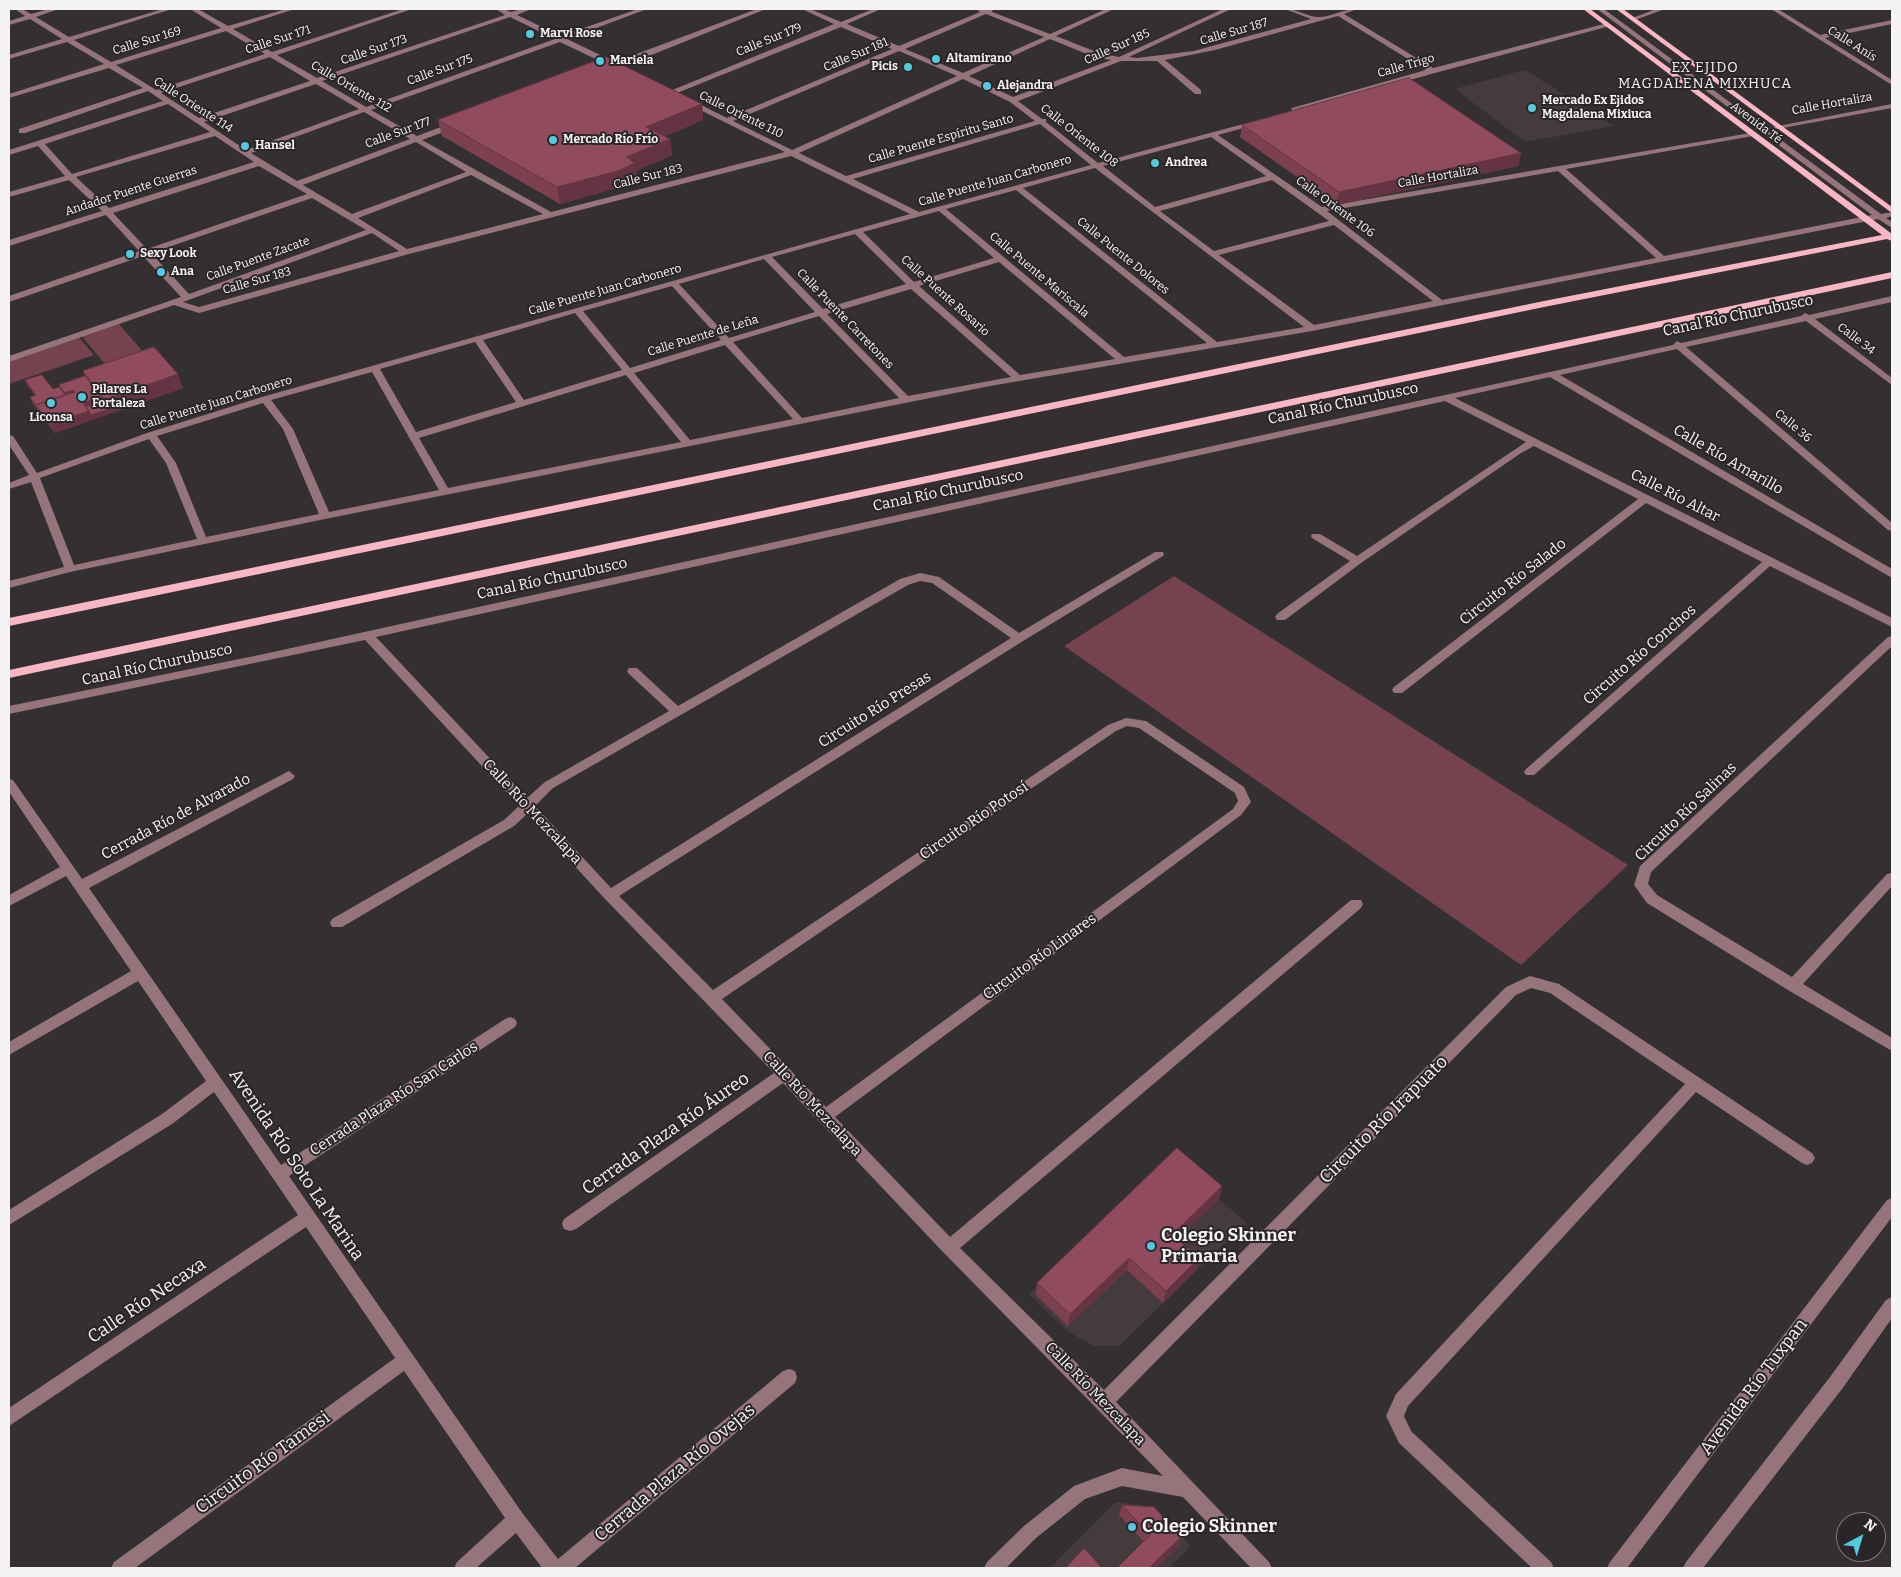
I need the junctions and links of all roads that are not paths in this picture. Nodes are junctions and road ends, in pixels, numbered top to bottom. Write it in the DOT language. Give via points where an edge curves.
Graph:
graph roads {
  1 [pos="18,9"];
  2 [pos="56,9"];
  3 [pos="169,9"];
  4 [pos="193,9"];
  5 [pos="292,9"];
  6 [pos="409,9"];
  7 [pos="500,9"];
  8 [pos="528,9"];
  9 [pos="644,9"];
  10 [pos="762,9"];
  11 [pos="805,9"];
  12 [pos="878,9"];
  13 [pos="1111,9"];
  14 [pos="1228,9"];
  15 [pos="1288,9"];
  16 [pos="1354,9"];
  17 [pos="1586,9"];
  18 [pos="1600,9"];
  19 [pos="1619,9"];
  20 [pos="1662,9"];
  21 [pos="1774,9"];
  22 [pos="986,10"];
  23 [pos="1338,13"];
  24 [pos="511,15"];
  25 [pos="30,16"];
  26 [pos="1318,19"];
  27 [pos="1633,19"];
  28 [pos="1892,22"];
  29 [pos="9,23"];
  30 [pos="840,23"];
  31 [pos="1608,25"];
  32 [pos="228,28"];
  33 [pos="1048,36"];
  34 [pos="1820,37"];
  35 [pos="561,39"];
  36 [pos="67,40"];
  37 [pos="900,49"];
  38 [pos="272,54"];
  39 [pos="9,58"];
  40 [pos="1118,60"];
  41 [pos="1160,60"];
  42 [pos="107,65"];
  43 [pos="614,65"];
  44 [pos="622,69"];
  45 [pos="1432,71"];
  46 [pos="596,72"];
  47 [pos="961,75"];
  48 [pos="319,81"];
  49 [pos="1892,83"];
  50 [pos="662,89"];
  51 [pos="151,91"];
  52 [pos="1198,92"];
  53 [pos="669,93"];
  54 [pos="9,96"];
  55 [pos="1013,100"];
  56 [pos="169,101"];
  57 [pos="1892,106"];
  58 [pos="366,109"];
  59 [pos="1286,113"];
  60 [pos="1267,118"];
  61 [pos="199,121"];
  62 [pos="465,121"];
  63 [pos="727,121"];
  64 [pos="1043,121"];
  65 [pos="1777,127"];
  66 [pos="22,131"];
  67 [pos="216,133"];
  68 [pos="1212,134"];
  69 [pos="1753,134"];
  70 [pos="418,139"];
  71 [pos="40,143"];
  72 [pos="9,153"];
  73 [pos="244,153"];
  74 [pos="792,153"];
  75 [pos="260,163"];
  76 [pos="1097,165"];
  77 [pos="1560,168"];
  78 [pos="472,172"];
  79 [pos="70,176"];
  80 [pos="1272,177"];
  81 [pos="844,179"];
  82 [pos="295,185"];
  83 [pos="1017,187"];
  84 [pos="9,195"];
  85 [pos="312,195"];
  86 [pos="941,209"];
  87 [pos="1154,210"];
  88 [pos="1320,210"];
  89 [pos="108,212"];
  90 [pos="1892,213"];
  91 [pos="550,215"];
  92 [pos="919,215"];
  93 [pos="1880,216"];
  94 [pos="352,218"];
  95 [pos="1865,220"];
  96 [pos="1335,222"];
  97 [pos="1892,226"];
  98 [pos="373,230"];
  99 [pos="858,231"];
  100 [pos="1891,237"];
  101 [pos="9,243"];
  102 [pos="406,252"];
  103 [pos="147,253"];
  104 [pos="1215,253"];
  105 [pos="766,256"];
  106 [pos="999,259"];
  107 [pos="1662,259"];
  108 [pos="1892,275"];
  109 [pos="674,283"];
  110 [pos="912,286"];
  111 [pos="187,298"];
  112 [pos="9,299"];
  113 [pos="1892,299"];
  114 [pos="173,302"];
  115 [pos="1441,302"];
  116 [pos="577,310"];
  117 [pos="822,313"];
  118 [pos="1805,316"];
  119 [pos="1312,328"];
  120 [pos="478,339"];
  121 [pos="728,342"];
  122 [pos="1214,344"];
  123 [pos="1677,344"];
  124 [pos="9,359"];
  125 [pos="1121,360"];
  126 [pos="376,369"];
  127 [pos="627,372"];
  128 [pos="1549,373"];
  129 [pos="1018,378"];
  130 [pos="1892,382"];
  131 [pos="1445,397"];
  132 [pos="265,400"];
  133 [pos="906,400"];
  134 [pos="521,403"];
  135 [pos="800,422"];
  136 [pos="151,435"];
  137 [pos="414,436"];
  138 [pos="9,438"];
  139 [pos="1534,442"];
  140 [pos="688,444"];
  141 [pos="34,476"];
  142 [pos="9,486"];
  143 [pos="446,493"];
  144 [pos="1646,498"];
  145 [pos="325,516"];
  146 [pos="1892,528"];
  147 [pos="1316,536"];
  148 [pos="203,542"];
  149 [pos="1159,554"];
  150 [pos="1770,560"];
  151 [pos="1357,561"];
  152 [pos="70,569"];
  153 [pos="1892,574"];
  154 [pos="9,584"];
  155 [pos="1281,617"];
  156 [pos="9,622"];
  157 [pos="1892,623"];
  158 [pos="366,635"];
  159 [pos="1019,638"];
  160 [pos="1892,640"];
  161 [pos="632,671"];
  162 [pos="9,674"];
  163 [pos="1398,690"];
  164 [pos="9,710"];
  165 [pos="678,712"];
  166 [pos="1530,772"];
  167 [pos="289,776"];
  168 [pos="9,783"];
  169 [pos="1240,790"];
  170 [pos="526,807"];
  171 [pos="67,869"];
  172 [pos="1892,878"];
  173 [pos="79,887"];
  174 [pos="610,895"];
  175 [pos="9,901"];
  176 [pos="1356,904"];
  177 [pos="337,924"];
  178 [pos="139,973"];
  179 [pos="1793,986"];
  180 [pos="712,998"];
  181 [pos="510,1023"];
  182 [pos="1892,1045"];
  183 [pos="9,1049"];
  184 [pos="784,1074"];
  185 [pos="216,1082"];
  186 [pos="1695,1083"];
  187 [pos="824,1117"];
  188 [pos="1807,1158"];
  189 [pos="278,1175"];
  190 [pos="1892,1205"];
  191 [pos="307,1216"];
  192 [pos="9,1218"];
  193 [pos="570,1224"];
  194 [pos="949,1246"];
  195 [pos="1892,1305"];
  196 [pos="407,1358"];
  197 [pos="789,1377"];
  198 [pos="1104,1402"];
  199 [pos="9,1418"];
  200 [pos="1186,1489"];
  201 [pos="517,1520"];
  202 [pos="120,1568"];
  203 [pos="463,1568"];
  204 [pos="553,1568"];
  205 [pos="561,1568"];
  206 [pos="994,1568"];
  207 [pos="1263,1568"];
  208 [pos="1545,1568"];
  209 [pos="1616,1568"];
  210 [pos="1692,1568"];
  1 -- 25 [label="street, Calle Oriente 114"];
  2 -- 25 [label="street"];
  3 -- 36 [label="street"];
  4 -- 32 [label="street, Calle Oriente 112"];
  5 -- 32 [label="street, Calle Sur 169"];
  6 -- 38 [label="street, Calle Sur 171"];
  7 -- 24 [label="street"];
  8 -- 24 [label="street, Calle Sur 173"];
  9 -- 35 [label="street, Calle Sur 175"];
  10 -- 43 [label="street"];
  11 -- 30 [label="street, Calle Oriente 108"];
  12 -- 30 [label="street, Calle Sur 179"];
  13 -- 33 [label="street, Calle Sur 183"];
  14 -- 40 [label="street, Calle Sur 185"];
  15 -- 26 [label="street"];
  16 -- 23 [label="street, Calle Sur 187"];
  17 -- 31 [label="main road, Avenida Té"];
  18 -- 93 [label="street"];
  19 -- 27 [label="main road, Avenida Té"];
  20 -- 27 [label="street"];
  21 -- 34 [label="street, Calle Anís"];
  22 -- 33 [label="street"];
  22 -- 37 [label="street, Calle Sur 181"];
  23 -- 26 [label="street, Calle Sur 187"];
  23 -- 45 [label="street"];
  24 -- 35 [label="street"];
  24 -- 48 [label="street, Calle Sur 173"];
  25 -- 29 [label="street"];
  25 -- 36 [label="street, Calle Oriente 114"];
  26 -- 41 [label="street, Calle Sur 187" via="1190,56"];
  27 -- 65 [label="main road, Avenida Té"];
  28 -- 34 [label="street"];
  30 -- 37 [label="street, Calle Oriente 108"];
  30 -- 53 [label="street, Calle Sur 179"];
  31 -- 45 [label="street, Calle Trigo"];
  31 -- 69 [label="main road, Avenida Té"];
  32 -- 38 [label="street, Calle Oriente 112"];
  32 -- 42 [label="street, Calle Sur 169"];
  33 -- 40 [label="street"];
  33 -- 47 [label="street, Calle Sur 183"];
  34 -- 49 [label="street, Calle Anís"];
  35 -- 43 [label="street"];
  35 -- 58 [label="street, Calle Sur 175"];
  36 -- 39 [label="street"];
  36 -- 42 [label="street, Calle Oriente 114"];
  37 -- 47 [label="street, Calle Oriente 108"];
  37 -- 63 [label="street, Calle Sur 181"];
  38 -- 48 [label="street, Calle Oriente 112"];
  38 -- 51 [label="street, Calle Sur 171"];
  40 -- 41 [label="street, Calle Sur 187"];
  40 -- 55 [label="street, Calle Sur 185"];
  41 -- 52 [label="street"];
  42 -- 51 [label="street, Calle Oriente 114"];
  42 -- 54 [label="street, Calle Sur 169"];
  43 -- 44 [label="street"];
  43 -- 46 [label="street"];
  45 -- 59 [label="street, Calle Trigo"];
  47 -- 55 [label="street, Calle Oriente 108"];
  47 -- 74 [label="street, Calle Sur 183"];
  48 -- 58 [label="street, Calle Oriente 112"];
  48 -- 61 [label="street, Calle Sur 173"];
  50 -- 53 [label="street, Calle Oriente 110"];
  51 -- 56 [label="street, Calle Oriente 114"];
  51 -- 66 [label="street, Calle Sur 171"];
  53 -- 63 [label="street, Calle Oriente 110"];
  55 -- 64 [label="street, Calle Oriente 108"];
  56 -- 61 [label="street, Calle Oriente 114"];
  56 -- 71 [label="street"];
  57 -- 65 [label="street, Calle Hortaliza"];
  58 -- 70 [label="street, Calle Oriente 112"];
  58 -- 73 [label="street, Calle Sur 175"];
  60 -- 68 [label="street"];
  61 -- 67 [label="street, Calle Oriente 114"];
  62 -- 70 [label="street, Calle Sur 177"];
  63 -- 74 [label="street, Calle Oriente 110"];
  64 -- 76 [label="street, Calle Oriente 108"];
  64 -- 81 [label="street, Calle Puente Espíritu Santo"];
  65 -- 90 [label="main road, Avenida Té"];
  67 -- 73 [label="street, Calle Oriente 114"];
  67 -- 79 [label="street"];
  68 -- 76 [label="street, Calle Puente Juan Carbonero"];
  68 -- 80 [label="street, Calle Oriente 106"];
  69 -- 77 [label="street, Calle Hortaliza"];
  69 -- 95 [label="main road, Avenida Té"];
  70 -- 78 [label="street, Calle Oriente 112"];
  70 -- 82 [label="street, Calle Sur 177"];
  71 -- 72 [label="street"];
  71 -- 79 [label="street"];
  73 -- 75 [label="street, Calle Oriente 114"];
  74 -- 81 [label="street, Calle Oriente 110"];
  74 -- 91 [label="street, Calle Sur 183"];
  75 -- 82 [label="street, Calle Oriente 114"];
  75 -- 89 [label="street, Andador Puente Guerras"];
  76 -- 83 [label="street, Calle Puente Juan Carbonero"];
  76 -- 87 [label="street, Calle Oriente 108"];
  77 -- 88 [label="street, Calle Hortaliza"];
  77 -- 107 [label="street"];
  78 -- 91 [label="street, Calle Oriente 112"];
  78 -- 94 [label="street"];
  79 -- 84 [label="street"];
  79 -- 89 [label="street"];
  80 -- 87 [label="street"];
  80 -- 88 [label="street, Calle Oriente 106"];
  81 -- 92 [label="street, Calle Oriente 110"];
  82 -- 85 [label="street, Calle Oriente 114"];
  83 -- 86 [label="street, Calle Puente Juan Carbonero"];
  83 -- 122 [label="street, Calle Puente Dolores"];
  85 -- 94 [label="street, Calle Oriente 114"];
  85 -- 103 [label="street"];
  86 -- 92 [label="street, Calle Puente Juan Carbonero"];
  86 -- 106 [label="street, Calle Puente Mariscala"];
  87 -- 104 [label="street, Calle Oriente 108"];
  88 -- 96 [label="street, Calle Oriente 106"];
  89 -- 101 [label="street, Andador Puente Guerras"];
  89 -- 103 [label="street"];
  90 -- 93 [label="street"];
  91 -- 102 [label="street, Calle Sur 183"];
  92 -- 99 [label="street, Calle Puente Juan Carbonero"];
  93 -- 95 [label="street"];
  93 -- 97 [label="street"];
  94 -- 98 [label="street, Calle Oriente 114"];
  95 -- 100 [label="main road, Avenida Té"];
  95 -- 107 [label="street"];
  96 -- 104 [label="street"];
  96 -- 115 [label="street, Calle Oriente 106"];
  98 -- 102 [label="street, Calle Oriente 114"];
  98 -- 111 [label="street, Calle Puente Zacate"];
  99 -- 105 [label="street, Calle Puente Juan Carbonero"];
  99 -- 110 [label="street, Calle Puente Rosario"];
  100 -- 156 [label="main road" via="1544,304"];
  102 -- 114 [label="street, Calle Sur 183" via="199,310"];
  103 -- 111 [label="street"];
  103 -- 112 [label="street"];
  104 -- 119 [label="street, Calle Oriente 108"];
  105 -- 109 [label="street, Calle Puente Juan Carbonero"];
  105 -- 117 [label="street, Calle Puente Carretones"];
  106 -- 110 [label="street, Calle Puente de Leña"];
  106 -- 125 [label="street, Calle Puente Mariscala"];
  107 -- 115 [label="street"];
  108 -- 162 [label="main road, Canal Río Churubusco"];
  109 -- 116 [label="street, Calle Puente Juan Carbonero"];
  109 -- 121 [label="street"];
  110 -- 117 [label="street, Calle Puente de Leña"];
  110 -- 129 [label="street, Calle Puente Rosario"];
  111 -- 114 [label="street, Calle Puente Zacate"];
  113 -- 118 [label="street, Canal Río Churubusco"];
  114 -- 124 [label="street, Calle Puente Zacate"];
  115 -- 119 [label="street"];
  116 -- 120 [label="street, Calle Puente Juan Carbonero"];
  116 -- 127 [label="street"];
  117 -- 121 [label="street, Calle Puente de Leña"];
  117 -- 133 [label="street, Calle Puente Carretones"];
  118 -- 123 [label="street, Canal Río Churubusco"];
  118 -- 130 [label="street, Calle 34"];
  119 -- 122 [label="street"];
  120 -- 126 [label="street, Calle Puente Juan Carbonero"];
  120 -- 134 [label="street"];
  121 -- 127 [label="street, Calle Puente de Leña"];
  121 -- 135 [label="street"];
  122 -- 125 [label="street"];
  123 -- 128 [label="street, Canal Río Churubusco"];
  123 -- 146 [label="street, Calle 36"];
  125 -- 129 [label="street"];
  126 -- 132 [label="street, Calle Puente Juan Carbonero"];
  126 -- 137 [label="street"];
  127 -- 134 [label="street, Calle Puente de Leña"];
  127 -- 140 [label="street"];
  128 -- 131 [label="street, Canal Río Churubusco"];
  128 -- 153 [label="street, Calle Río Amarillo"];
  129 -- 133 [label="street"];
  131 -- 139 [label="street, Calle Río Altar"];
  131 -- 158 [label="street, Canal Río Churubusco"];
  132 -- 136 [label="street, Calle Puente Juan Carbonero"];
  132 -- 145 [label="street" via="288,429"];
  133 -- 135 [label="street"];
  134 -- 137 [label="street, Calle Puente de Leña"];
  135 -- 140 [label="street"];
  136 -- 141 [label="street, Calle Puente Juan Carbonero"];
  136 -- 148 [label="street" via="171,462"];
  137 -- 143 [label="street"];
  138 -- 141 [label="street"];
  139 -- 144 [label="street, Calle Río Altar"];
  139 -- 151 [label="street"];
  140 -- 143 [label="street"];
  141 -- 142 [label="street, Calle Puente Juan Carbonero"];
  141 -- 152 [label="street"];
  143 -- 145 [label="street"];
  144 -- 150 [label="street, Calle Río Altar"];
  144 -- 163 [label="street, Circuito Río Salado"];
  145 -- 148 [label="street"];
  147 -- 151 [label="street"];
  148 -- 152 [label="street"];
  149 -- 159 [label="street, Circuito Río Presas"];
  150 -- 157 [label="street, Calle Río Altar"];
  150 -- 166 [label="street, Circuito Río Conchos"];
  151 -- 155 [label="street"];
  152 -- 154 [label="street"];
  158 -- 164 [label="street, Canal Río Churubusco"];
  158 -- 170 [label="street, Calle Río Mezcalapa"];
  159 -- 165 [label="street" via="935,580 920,577 904,582"];
  159 -- 174 [label="street, Circuito Río Presas"];
  160 -- 179 [label="street, Circuito Río Salinas" via="1645,870 1641,885 1652,899"];
  161 -- 165 [label="street"];
  165 -- 170 [label="street" via="549,785"];
  167 -- 173 [label="street, Cerrada Río de Alvarado"];
  168 -- 171 [label="street, Avenida Río Soto La Marina"];
  169 -- 180 [label="street, Circuito Río Potosí" via="1142,724 1126,722 1112,728"];
  169 -- 187 [label="street, Circuito Río Linares" via="1244,802 1237,812"];
  170 -- 174 [label="street, Calle Río Mezcalapa"];
  170 -- 177 [label="street" via="509,823"];
  171 -- 173 [label="street, Avenida Río Soto La Marina"];
  171 -- 175 [label="street"];
  172 -- 179 [label="street"];
  173 -- 178 [label="street, Avenida Río Soto La Marina"];
  174 -- 180 [label="street, Calle Río Mezcalapa"];
  176 -- 194 [label="street"];
  178 -- 183 [label="street"];
  178 -- 185 [label="street, Avenida Río Soto La Marina"];
  179 -- 182 [label="street, Circuito Río Salinas"];
  180 -- 184 [label="street, Calle Río Mezcalapa"];
  181 -- 189 [label="street, Cerrada Plaza Río San Carlos"];
  184 -- 187 [label="street, Calle Río Mezcalapa"];
  184 -- 193 [label="street, Cerrada Plaza Río Áureo"];
  185 -- 189 [label="street, Avenida Río Soto La Marina"];
  185 -- 192 [label="street" via="167,1119"];
  186 -- 188 [label="street, Circuito Río Irapuato"];
  186 -- 198 [label="street, Circuito Río Irapuato" via="1554,988 1530,982 1511,991"];
  186 -- 208 [label="street" via="1402,1400 1396,1416 1405,1438"];
  187 -- 194 [label="street, Calle Río Mezcalapa"];
  189 -- 191 [label="street, Avenida Río Soto La Marina"];
  190 -- 209 [label="street, Avenida Río Tuxpan"];
  191 -- 196 [label="street, Avenida Río Soto La Marina"];
  191 -- 199 [label="street, Calle Río Necaxa"];
  194 -- 198 [label="street, Calle Río Mezcalapa"];
  195 -- 210 [label="street" via="1836,1383"];
  196 -- 201 [label="street, Avenida Río Soto La Marina"];
  196 -- 202 [label="street, Circuito Río Tamesi"];
  197 -- 205 [label="street, Cerrada Plaza Río Ovejas"];
  198 -- 200 [label="street, Calle Río Mezcalapa"];
  200 -- 206 [label="street" via="1122,1477 1080,1492 1030,1532"];
  200 -- 207 [label="street, Calle Río Mezcalapa"];
  201 -- 203 [label="street"];
  201 -- 204 [label="street, Avenida Río Soto La Marina"];
}
